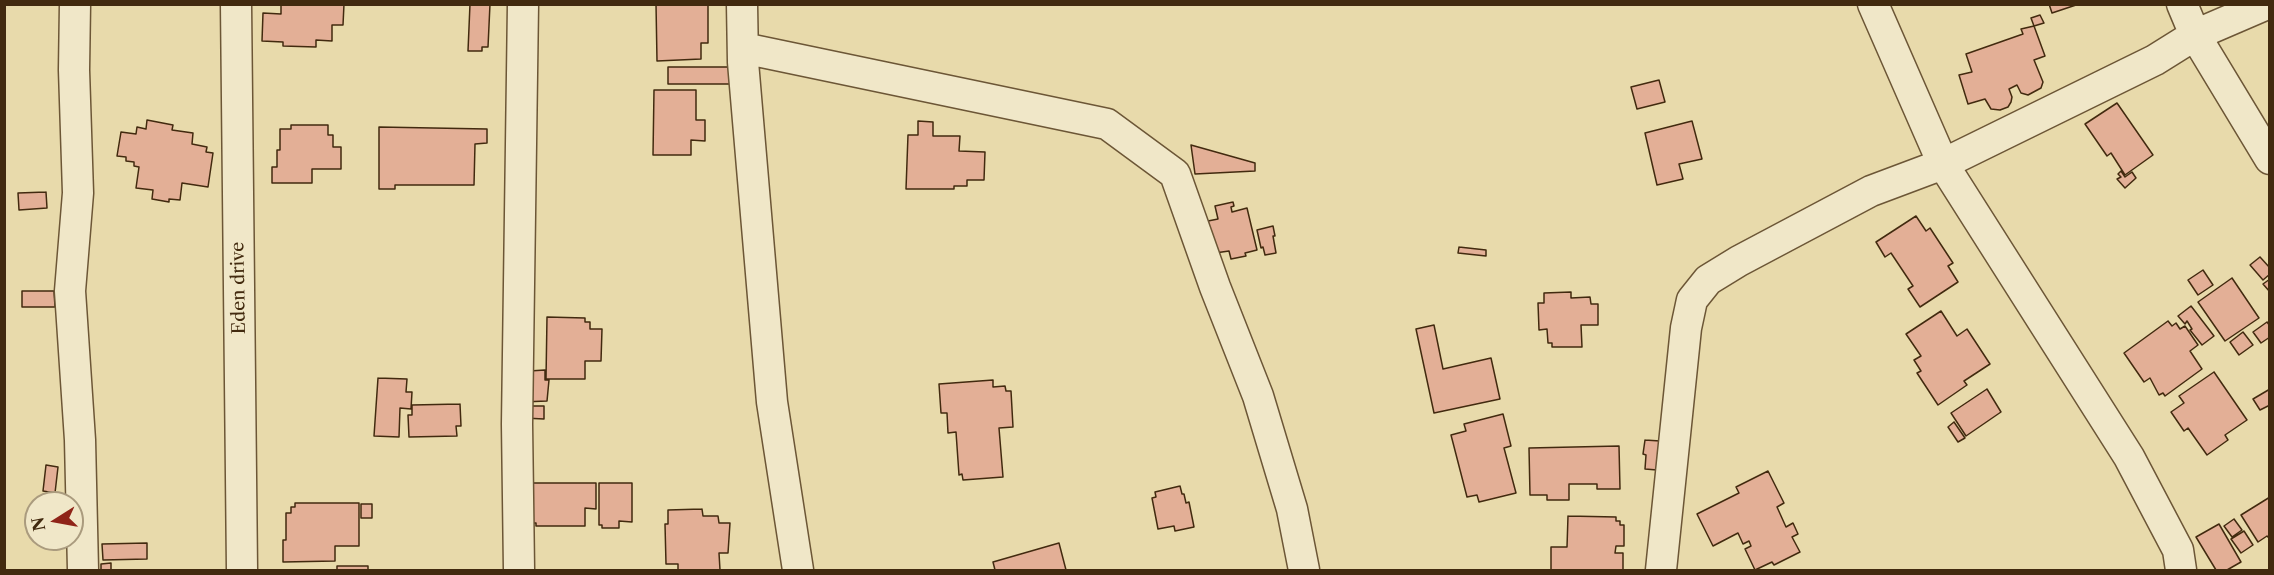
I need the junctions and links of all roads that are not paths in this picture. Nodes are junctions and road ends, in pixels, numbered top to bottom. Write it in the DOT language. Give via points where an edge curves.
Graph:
graph roads {
  1 [pos="75,4"];
  2 [pos="236,4"];
  3 [pos="523,4"];
  4 [pos="742,4"];
  5 [pos="1873,4"];
  6 [pos="2182,4"];
  7 [pos="2267,4"];
  8 [pos="2195,35"];
  9 [pos="743,48"];
  10 [pos="2270,159"];
  11 [pos="1943,164"];
  12 [pos="83,570"];
  13 [pos="242,570"];
  14 [pos="519,570"];
  15 [pos="798,570"];
  16 [pos="1304,570"];
  17 [pos="1661,570"];
  18 [pos="2181,570"];
  1 -- 12 [label="street" via="78,193 70,291 80,440"];
  2 -- 13 [label="street, Eden drive"];
  3 -- 14 [label="street" via="517,424"];
  4 -- 9 [label="street"];
  5 -- 11 [label="street"];
  6 -- 8 [label="street"];
  7 -- 8 [label="street"];
  8 -- 10 [label="street"];
  8 -- 11 [label="street" via="2155,60"];
  9 -- 15 [label="street" via="772,402"];
  9 -- 16 [label="street" via="1107,124 1175,174 1257,396 1292,509"];
  11 -- 17 [label="street" via="1871,191 1738,261 1708,280 1692,300 1684,340"];
  11 -- 18 [label="street" via="2129,457 2178,550"];
}
